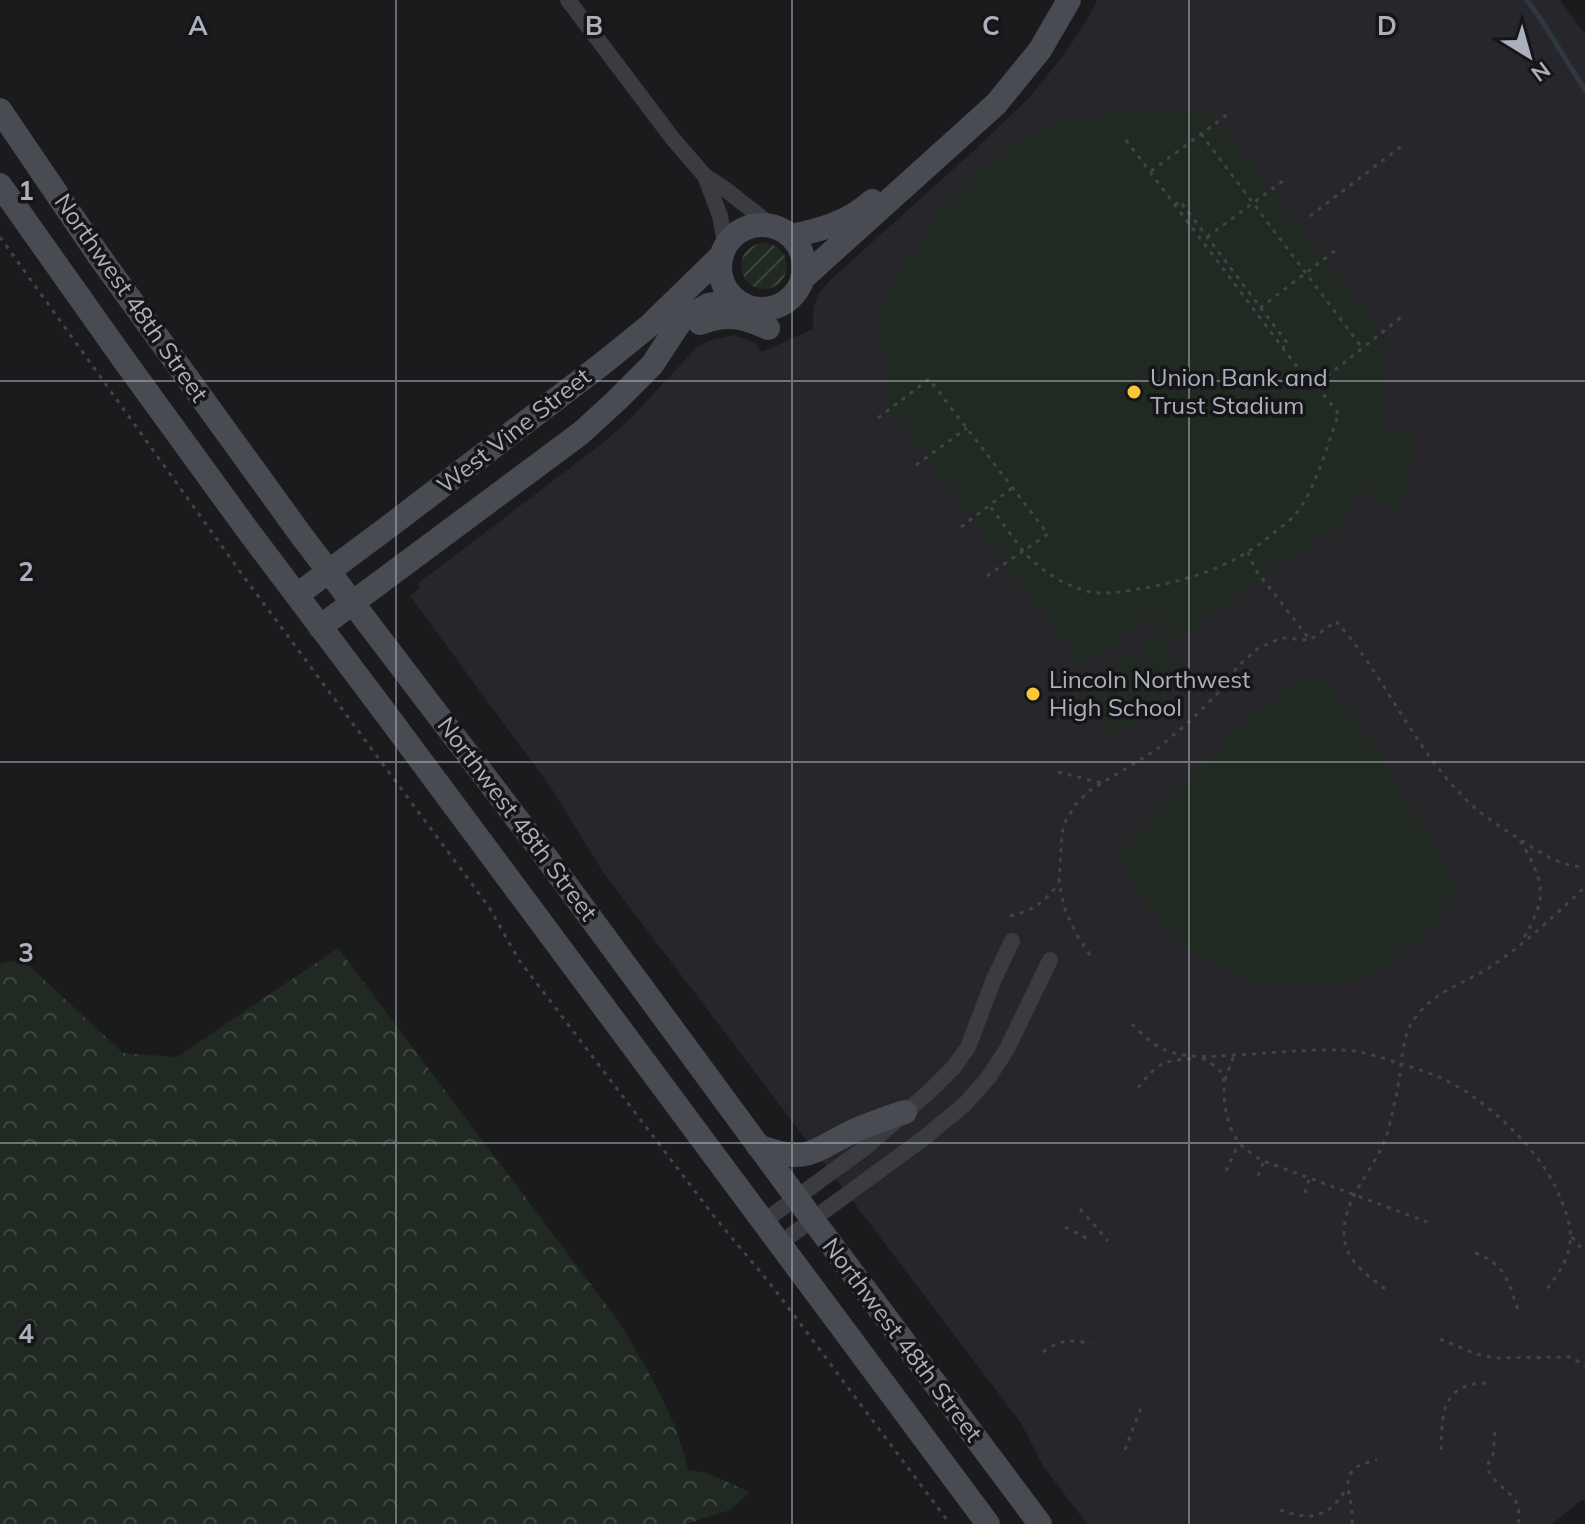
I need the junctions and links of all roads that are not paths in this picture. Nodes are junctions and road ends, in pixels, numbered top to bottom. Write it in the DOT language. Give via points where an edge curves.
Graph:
graph roads {
  1 [pos="568,0"];
  2 [pos="1069,0"];
  3 [pos="1040,50"];
  4 [pos="0,110"];
  5 [pos="705,176"];
  6 [pos="0,185"];
  7 [pos="782,231"];
  8 [pos="724,251"];
  9 [pos="802,279"];
  10 [pos="736,300"];
  11 [pos="768,328"];
  12 [pos="665,347"];
  13 [pos="330,571"];
  14 [pos="297,595"];
  15 [pos="353,603"];
  16 [pos="320,627"];
  17 [pos="1012,941"];
  18 [pos="1050,960"];
  19 [pos="905,1112"];
  20 [pos="758,1146"];
  21 [pos="797,1198"];
  22 [pos="813,1220"];
  23 [pos="763,1222"];
  24 [pos="779,1244"];
  25 [pos="988,1524"];
  26 [pos="1040,1524"];
  1 -- 5 [label="street"];
  2 -- 3 [label="main road"];
  3 -- 7 [label="main road" via="864,209 835,225"];
  3 -- 9 [label="main road" via="996,104"];
  4 -- 13 [label="main road, Northwest 48th Street" via="99,256"];
  5 -- 7 [label="street"];
  5 -- 8 [label="street" via="720,216"];
  6 -- 14 [label="main road, Northwest 48th Street"];
  7 -- 8 [label="main road" via="758,225 745,229"];
  7 -- 9 [label="main road" via="803,256"];
  8 -- 10 [label="main road" via="722,280"];
  8 -- 13 [label="main road, West Vine Street" via="649,326"];
  9 -- 10 [label="main road" via="796,292 777,306 752,308"];
  10 -- 12 [label="main road, West Vine Street" via="696,311 681,321"];
  11 -- 12 [label="main road" via="748,319 712,319"];
  12 -- 15 [label="main road, West Vine Street" via="581,433"];
  13 -- 14 [label="main road, West Vine Street"];
  13 -- 15 [label="main road, Northwest 48th Street"];
  14 -- 16 [label="main road, Northwest 48th Street"];
  15 -- 16 [label="main road, West Vine Street"];
  15 -- 20 [label="main road, Northwest 48th Street"];
  16 -- 23 [label="main road, Northwest 48th Street"];
  17 -- 19 [label="street" via="968,1047"];
  18 -- 22 [label="street" via="988,1078 947,1120"];
  19 -- 20 [label="main road" via="804,1155 783,1155"];
  19 -- 21 [label="street"];
  20 -- 21 [label="main road, Northwest 48th Street"];
  21 -- 22 [label="main road, Northwest 48th Street"];
  21 -- 23 [label="street"];
  22 -- 24 [label="street"];
  22 -- 26 [label="main road, Northwest 48th Street"];
  23 -- 24 [label="main road, Northwest 48th Street"];
  24 -- 25 [label="main road, Northwest 48th Street"];
}
